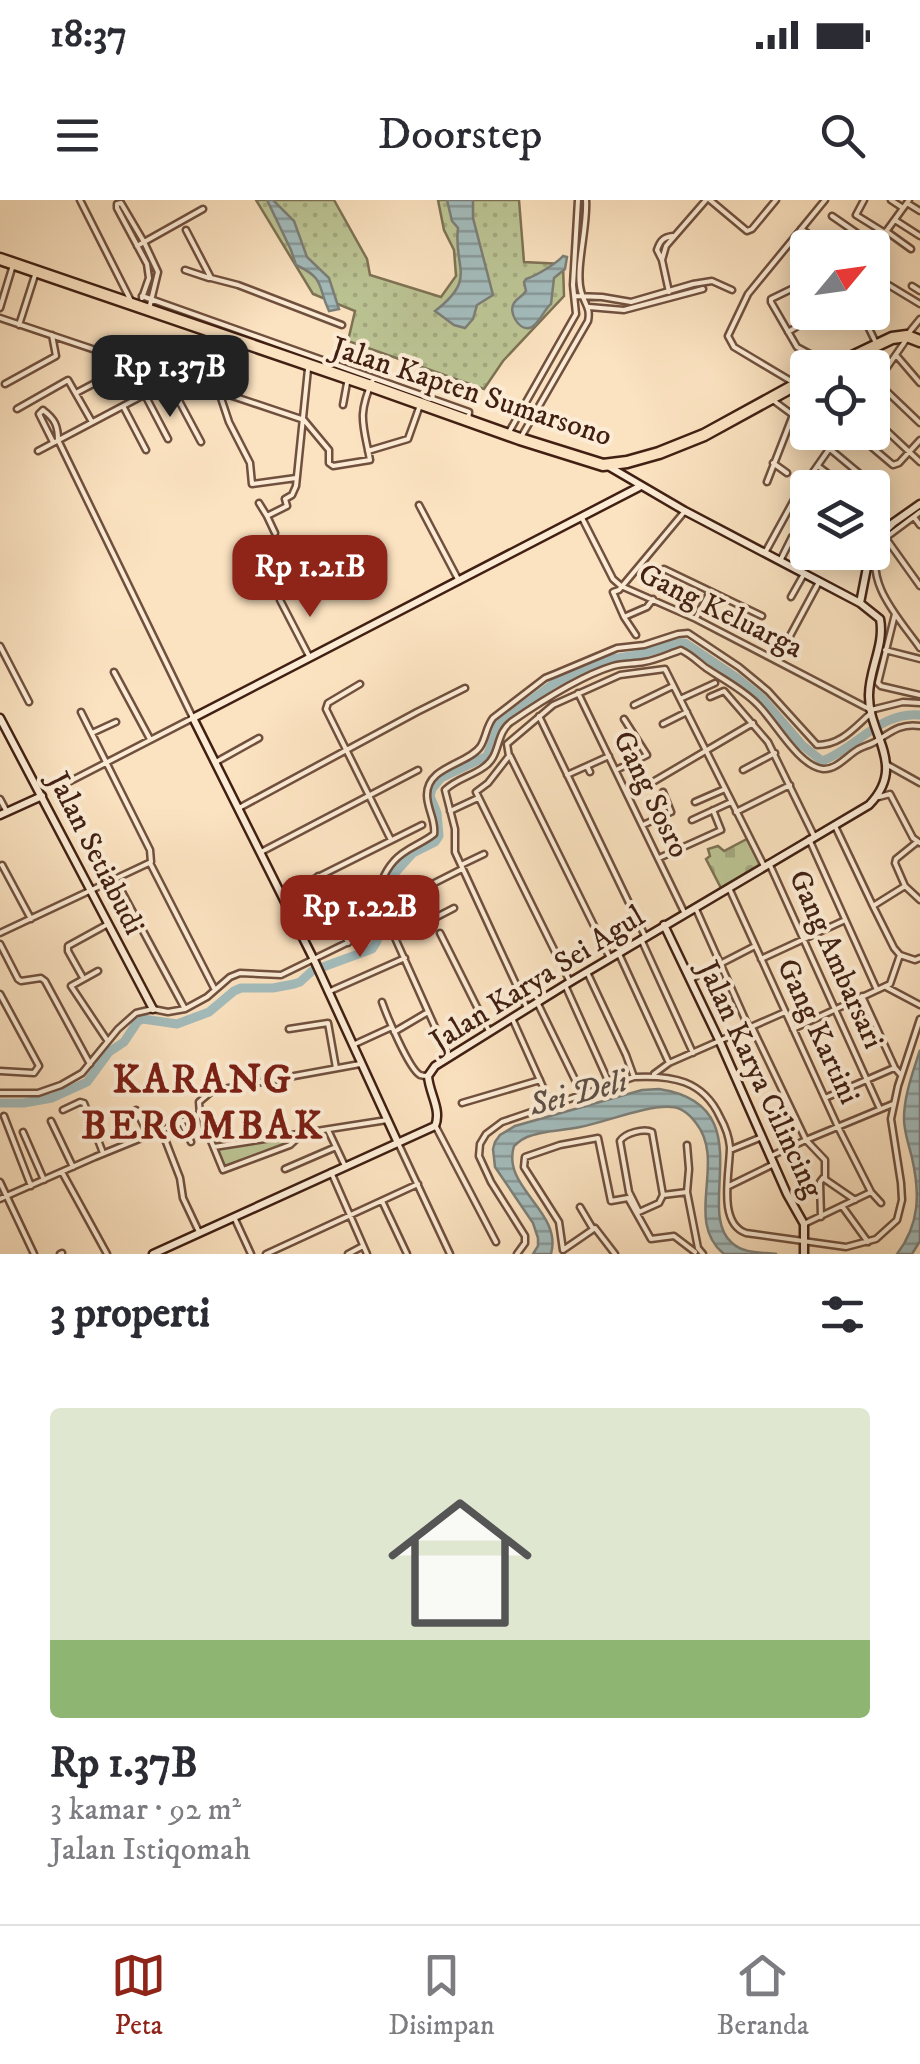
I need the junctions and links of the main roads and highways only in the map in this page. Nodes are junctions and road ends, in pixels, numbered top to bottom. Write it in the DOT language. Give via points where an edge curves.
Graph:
graph roads {
  1 [pos="0,259"];
  2 [pos="920,343"];
  3 [pos="869,350"];
  4 [pos="790,387"];
  1 -- 4 [label="highway, Jalan Kapten Sumarsono" via="265,345 594,464 679,445"];
  2 -- 3 [label="highway" via="906,338"];
}
